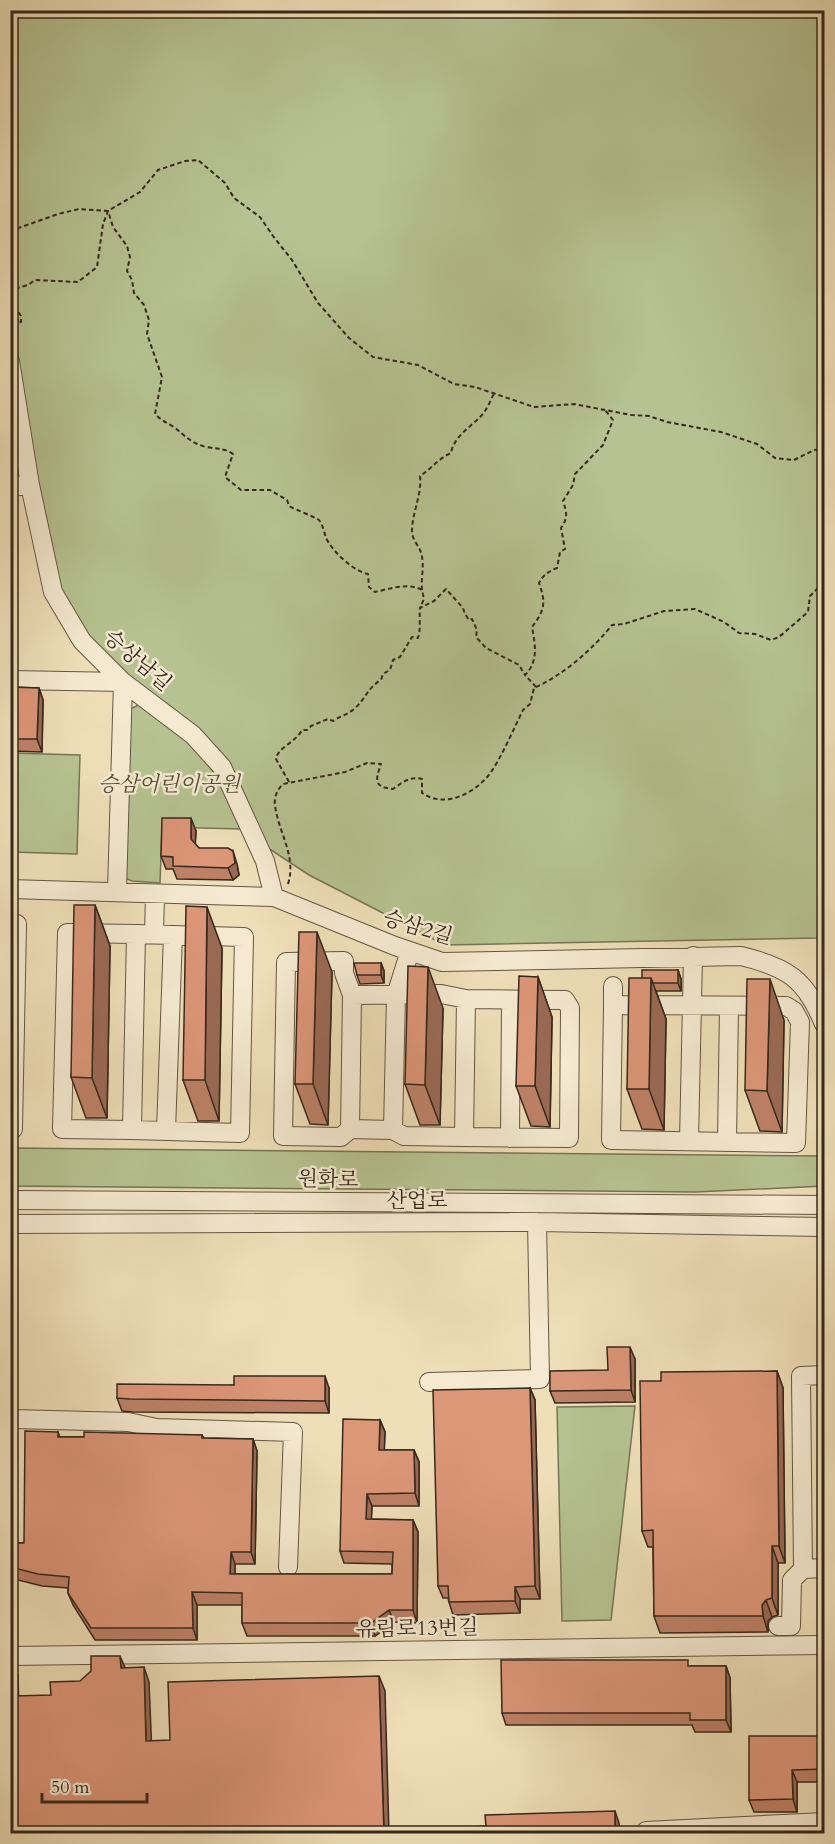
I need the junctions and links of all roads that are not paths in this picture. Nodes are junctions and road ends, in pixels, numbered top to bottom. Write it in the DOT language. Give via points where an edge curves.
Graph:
graph roads {
  1 [pos="10,361"];
  2 [pos="30,485"];
  3 [pos="10,487"];
  4 [pos="10,680"];
  5 [pos="123,682"];
  6 [pos="10,890"];
  7 [pos="117,891"];
  8 [pos="155,894"];
  9 [pos="279,899"];
  10 [pos="10,924"];
  11 [pos="145,934"];
  12 [pos="173,935"];
  13 [pos="410,951"];
  14 [pos="693,956"];
  15 [pos="613,986"];
  16 [pos="352,995"];
  17 [pos="396,995"];
  18 [pos="466,999"];
  19 [pos="511,1000"];
  20 [pos="613,1005"];
  21 [pos="692,1006"];
  22 [pos="729,1006"];
  23 [pos="825,1024"];
  24 [pos="350,1129"];
  25 [pos="10,1130"];
  26 [pos="132,1130"];
  27 [pos="393,1130"];
  28 [pos="166,1131"];
  29 [pos="464,1137"];
  30 [pos="510,1138"];
  31 [pos="689,1141"];
  32 [pos="727,1142"];
  33 [pos="10,1200"];
  34 [pos="825,1205"];
  35 [pos="537,1222"];
  36 [pos="10,1224"];
  37 [pos="825,1227"];
  38 [pos="825,1375"];
  39 [pos="429,1382"];
  40 [pos="10,1417"];
  41 [pos="288,1567"];
  42 [pos="825,1568"];
  43 [pos="803,1569"];
  44 [pos="791,1645"];
  45 [pos="825,1645"];
  46 [pos="10,1656"];
  47 [pos="825,1822"];
  48 [pos="646,1831"];
  1 -- 2 [label="street, 승상남길"];
  2 -- 3 [label="street"];
  2 -- 5 [label="street, 승상남길" via="53,592 82,640"];
  4 -- 5 [label="street"];
  5 -- 7 [label="street"];
  5 -- 9 [label="street, 승상남길" via="193,735 222,767"];
  6 -- 7 [label="street, 승삼2길"];
  7 -- 8 [label="street, 승삼2길"];
  8 -- 9 [label="street, 승삼2길"];
  8 -- 11 [label="street"];
  9 -- 13 [label="street, 승삼2길"];
  10 -- 25 [label="street" via="17,924"];
  11 -- 12 [label="street"];
  11 -- 26 [label="street"];
  11 -- 26 [label="street" via="67,933 62,1129"];
  12 -- 28 [label="street"];
  12 -- 28 [label="street" via="244,937 240,1133"];
  13 -- 14 [label="street, 승삼2길" via="442,962"];
  13 -- 17 [label="street"];
  14 -- 21 [label="street"];
  14 -- 23 [label="street, 승삼2길" via="741,956 771,963 798,980 816,1003"];
  15 -- 20 [label="street"];
  16 -- 17 [label="street"];
  16 -- 24 [label="street"];
  16 -- 24 [label="street" via="344,961 286,962 283,1136 342,1137"];
  17 -- 18 [label="street" via="441,994"];
  17 -- 27 [label="street"];
  18 -- 19 [label="street"];
  18 -- 29 [label="street"];
  19 -- 30 [label="street"];
  19 -- 30 [label="street" via="565,1000 570,1008 569,1138"];
  20 -- 21 [label="street"];
  20 -- 31 [label="street" via="611,1140"];
  21 -- 22 [label="street"];
  21 -- 31 [label="street"];
  22 -- 32 [label="street"];
  22 -- 32 [label="street" via="786,1006 800,1023 796,1143"];
  24 -- 27 [label="street"];
  26 -- 28 [label="street"];
  27 -- 29 [label="street" via="404,1136"];
  29 -- 30 [label="street"];
  31 -- 32 [label="street"];
  33 -- 34 [label="street, 원화로"];
  35 -- 36 [label="street, 산업로"];
  35 -- 37 [label="street, 산업로"];
  35 -- 39 [label="street" via="540,1380"];
  38 -- 43 [label="street" via="801,1376"];
  40 -- 41 [label="street" via="128,1422 157,1428 293,1432"];
  42 -- 43 [label="street"];
  43 -- 44 [label="street" via="792,1580 785,1626"];
  44 -- 45 [label="street, 유림로13번길"];
  44 -- 46 [label="street, 유림로13번길"];
  47 -- 48 [label="street"];
}
